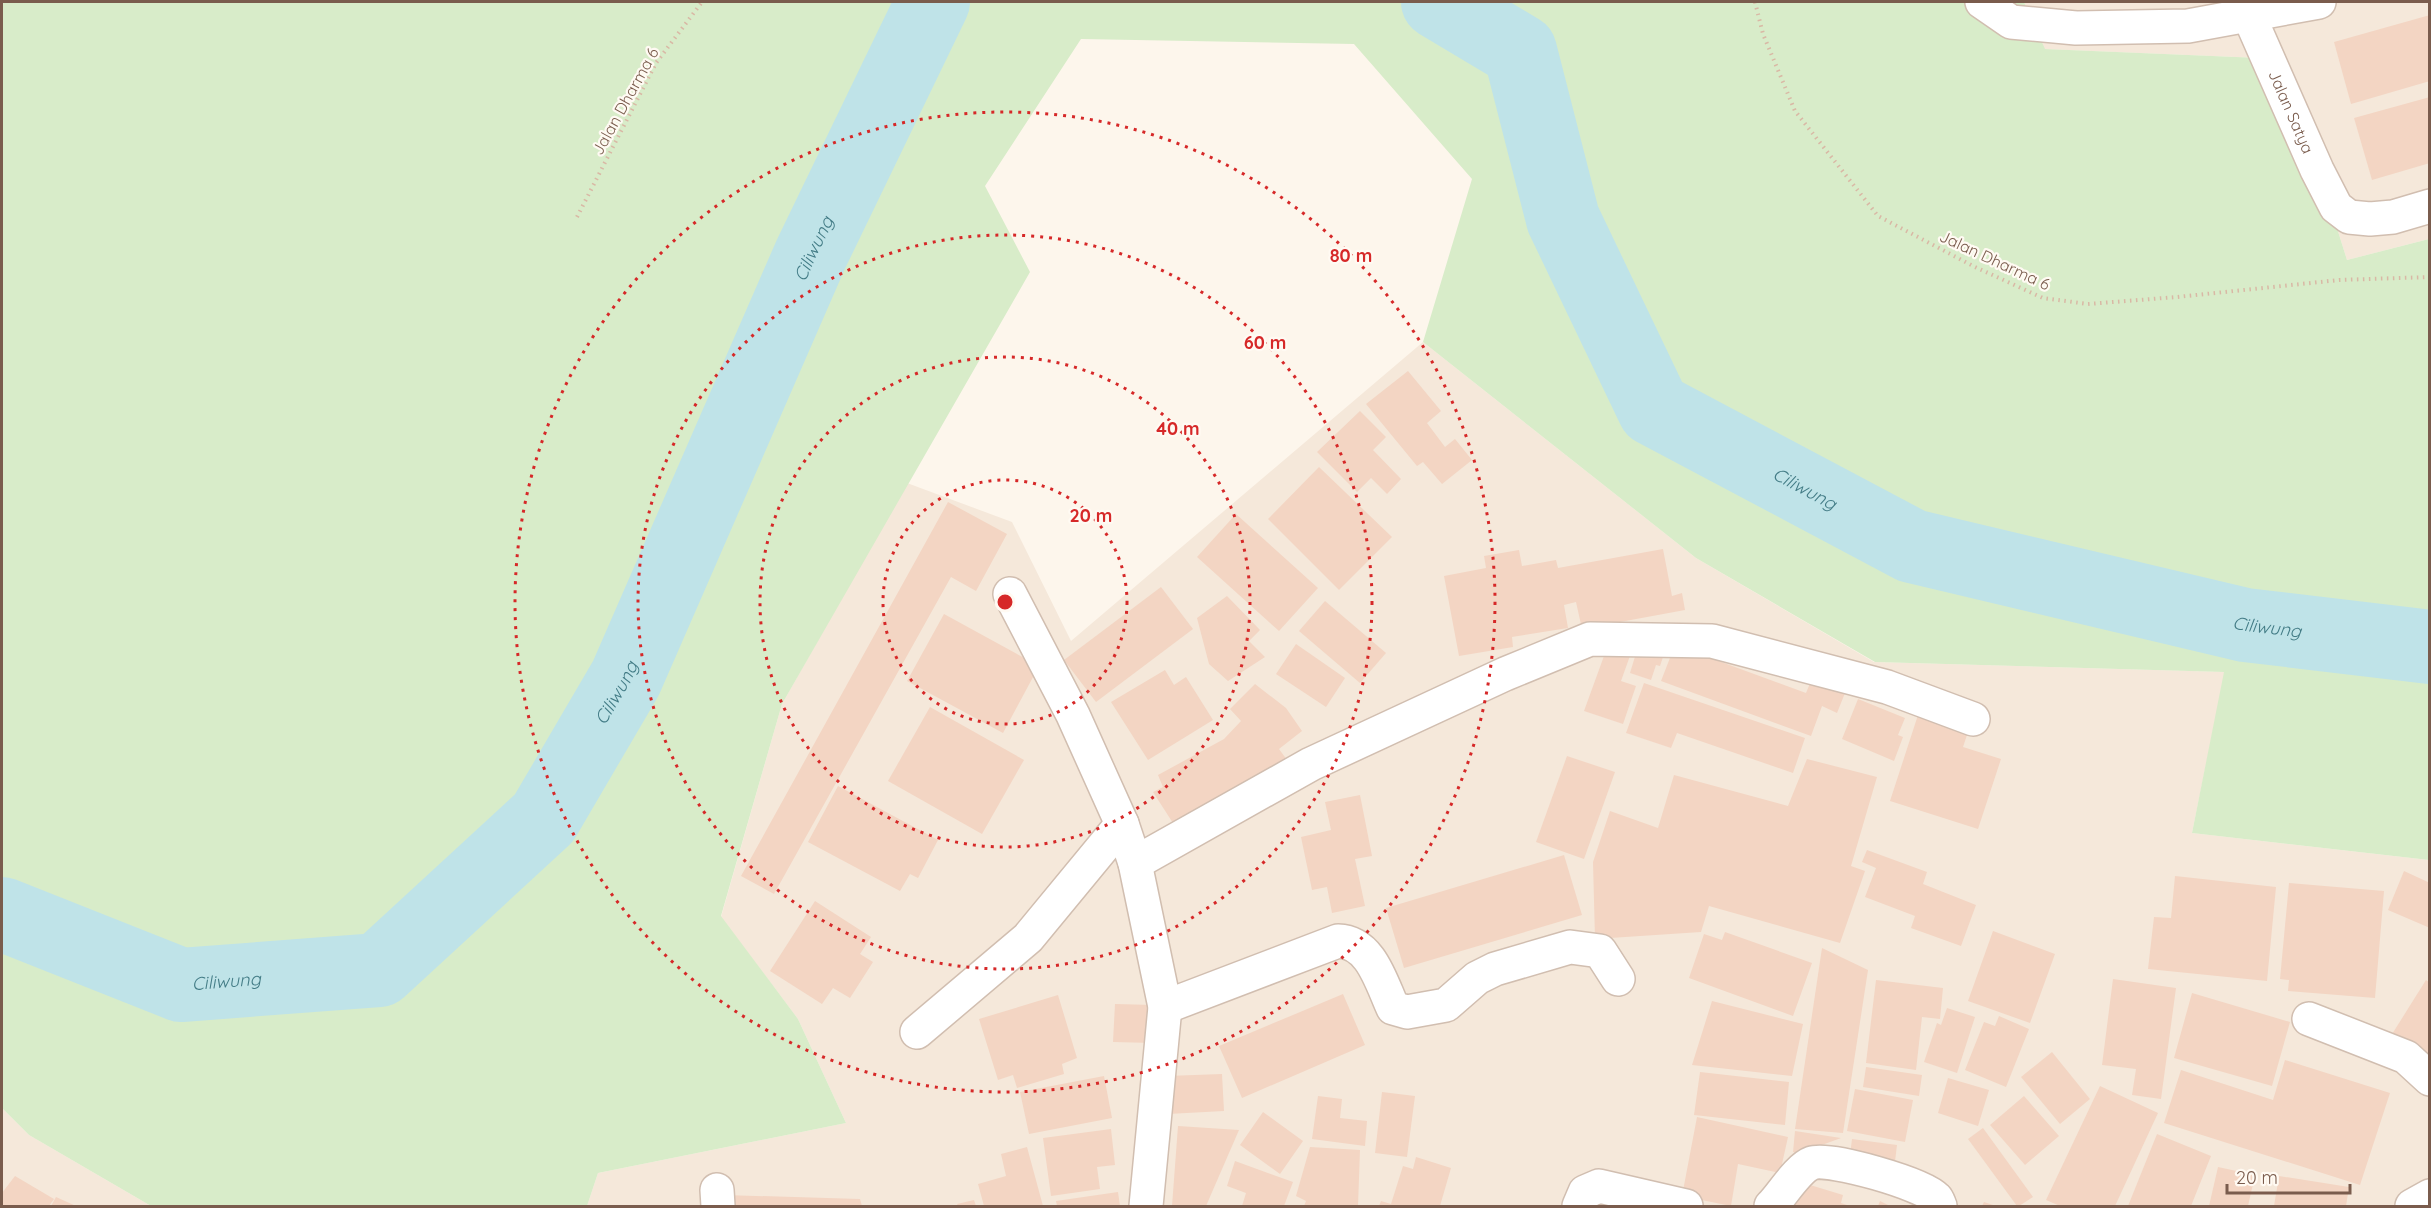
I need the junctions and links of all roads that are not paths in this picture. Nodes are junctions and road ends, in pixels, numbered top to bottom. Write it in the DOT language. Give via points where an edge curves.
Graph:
graph roads {
  1 [pos="1982,2"];
  2 [pos="2319,2"];
  3 [pos="2246,8"];
  4 [pos="2430,206"];
  5 [pos="1010,594"];
  6 [pos="1973,719"];
  7 [pos="1122,824"];
  8 [pos="1135,864"];
  9 [pos="1618,979"];
  10 [pos="1165,1007"];
  11 [pos="2309,1019"];
  12 [pos="917,1032"];
  13 [pos="2430,1079"];
  14 [pos="2430,1196"];
  15 [pos="1146,1206"];
  16 [pos="1579,1206"];
  17 [pos="1686,1206"];
  18 [pos="1771,1206"];
  19 [pos="1940,1206"];
  20 [pos="2412,1206"];
  1 -- 3 [label="street" via="2012,22 2076,28 2187,26"];
  2 -- 3 [label="street"];
  3 -- 4 [label="street, Jalan Satya" via="2336,207 2349,217 2370,219"];
  5 -- 7 [label="street" via="1073,716"];
  6 -- 8 [label="street" via="1887,687 1712,640 1590,639 1311,764"];
  7 -- 8 [label="street"];
  7 -- 12 [label="street" via="1028,938"];
  8 -- 10 [label="street"];
  9 -- 10 [label="street" via="1600,951 1570,947 1495,969 1477,978 1446,1005 1407,1012 1393,1008 1366,955 1349,941 1338,941"];
  10 -- 15 [label="street"];
  11 -- 13 [label="street" via="2406,1057"];
  14 -- 20 [label="street"];
  16 -- 17 [label="street" via="1585,1192 1599,1186"];
  18 -- 19 [label="street" via="1803,1169 1824,1161 1899,1180 1924,1190"];
}
